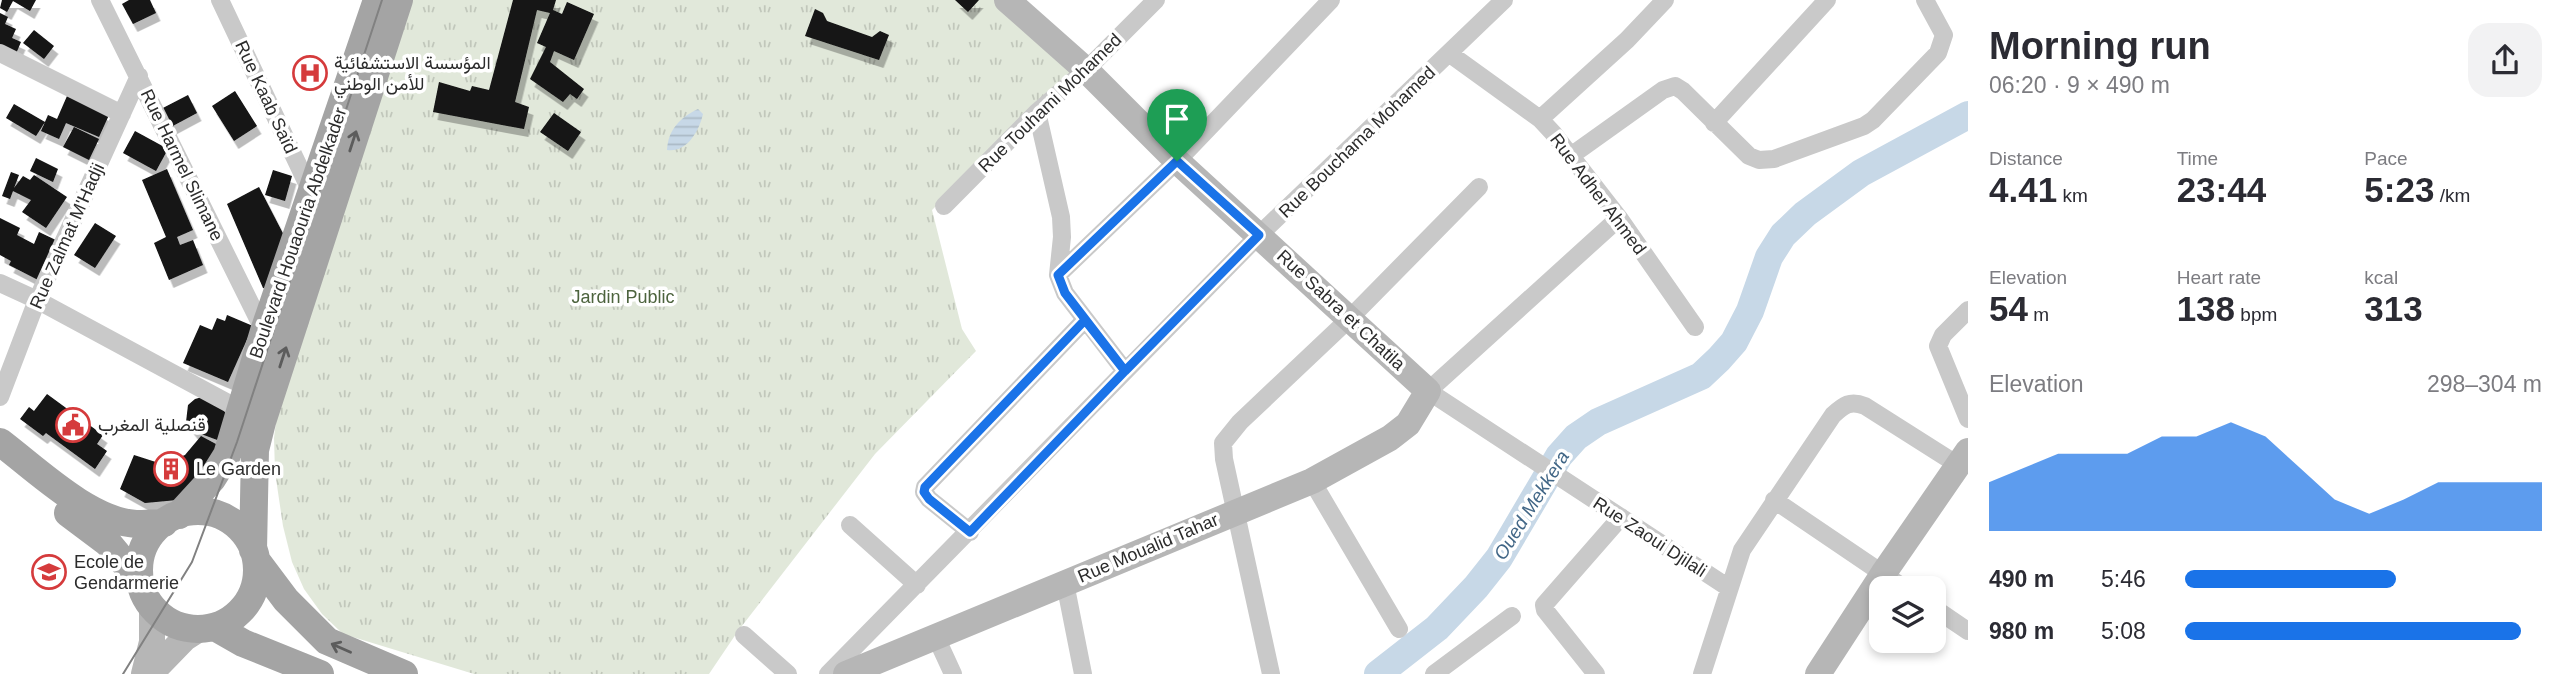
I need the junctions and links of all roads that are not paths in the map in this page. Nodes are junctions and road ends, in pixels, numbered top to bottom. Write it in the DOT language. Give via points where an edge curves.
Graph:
graph roads {
  1 [pos="100,0"];
  2 [pos="220,0"];
  3 [pos="377,0"];
  4 [pos="399,0"];
  5 [pos="1007,0"];
  6 [pos="1156,0"];
  7 [pos="1331,0"];
  8 [pos="1665,0"];
  9 [pos="1827,0"];
  10 [pos="1925,0"];
  11 [pos="1501,1"];
  12 [pos="0,53"];
  13 [pos="1450,54"];
  14 [pos="1086,70"];
  15 [pos="139,76"];
  16 [pos="1037,112"];
  17 [pos="122,114"];
  18 [pos="1540,119"];
  19 [pos="1714,123"];
  20 [pos="1572,155"];
  21 [pos="1177,161"];
  22 [pos="1479,187"];
  23 [pos="312,194"];
  24 [pos="944,206"];
  25 [pos="1619,218"];
  26 [pos="1259,235"];
  27 [pos="1058,275"];
  28 [pos="0,283"];
  29 [pos="37,300"];
  30 [pos="1968,310"];
  31 [pos="1350,318"];
  32 [pos="1085,320"];
  33 [pos="1695,327"];
  34 [pos="264,331"];
  35 [pos="1125,371"];
  36 [pos="1428,391"];
  37 [pos="0,397"];
  38 [pos="245,419"];
  39 [pos="1968,419"];
  40 [pos="0,442"];
  41 [pos="1963,458"];
  42 [pos="0,466"];
  43 [pos="1312,481"];
  44 [pos="1774,500"];
  45 [pos="1235,512"];
  46 [pos="1621,517"];
  47 [pos="172,519"];
  48 [pos="850,525"];
  49 [pos="970,532"];
  50 [pos="255,555"];
  51 [pos="1886,576"];
  52 [pos="1896,576"];
  53 [pos="1065,583"];
  54 [pos="917,585"];
  55 [pos="1729,588"];
  56 [pos="146,595"];
  57 [pos="1869,611"];
  58 [pos="1513,616"];
  59 [pos="1946,616"];
  60 [pos="207,628"];
  61 [pos="1399,629"];
  62 [pos="1968,631"];
  63 [pos="744,635"];
  64 [pos="936,637"];
  65 [pos="854,672"];
  66 [pos="1701,673"];
  67 [pos="144,674"];
  68 [pos="150,674"];
  69 [pos="320,674"];
  70 [pos="404,674"];
  71 [pos="788,674"];
  72 [pos="828,674"];
  73 [pos="953,674"];
  74 [pos="1083,674"];
  75 [pos="1269,674"];
  76 [pos="1434,674"];
  77 [pos="1596,674"];
  78 [pos="1818,674"];
  1 -- 15 [label="street, Rue Harmel Slimane"];
  2 -- 23 [label="street, Rue Kaab Saïd"];
  3 -- 23 [label="main road, Boulevard Houaouria Abdelkader"];
  38 -- 4 [label="main road, Boulevard Houaouria Abdelkader, one-way"];
  5 -- 14 [label="street, Rue Sabra et Chatila"];
  6 -- 14 [label="street, Rue Touhami Mohamed"];
  7 -- 21 [label="street"];
  8 -- 18 [label="street"];
  9 -- 19 [label="street"];
  10 -- 19 [label="street" via="1944,35 1938,53 1864,126 1774,159 1759,160"];
  11 -- 13 [label="street, Rue Bouchama Mohamed"];
  12 -- 17 [label="street"];
  13 -- 18 [label="street, Rue Adher Ahmed"];
  13 -- 26 [label="street, Rue Bouchama Mohamed"];
  14 -- 16 [label="street, Rue Touhami Mohamed"];
  14 -- 21 [label="street, Rue Sabra et Chatila"];
  15 -- 17 [label="street, Rue Zalmat M'Hadji"];
  15 -- 34 [label="street, Rue Harmel Slimane"];
  16 -- 24 [label="street, Rue Touhami Mohamed"];
  16 -- 27 [label="street" via="1059,207"];
  17 -- 29 [label="street, Rue Zalmat M'Hadji"];
  18 -- 20 [label="street, Rue Adher Ahmed"];
  19 -- 20 [label="street" via="1675,86 1662,90"];
  20 -- 25 [label="street, Rue Adher Ahmed"];
  21 -- 26 [label="street, Rue Sabra et Chatila"];
  21 -- 27 [label="street"];
  22 -- 31 [label="street"];
  23 -- 34 [label="main road, Boulevard Houaouria Abdelkader"];
  25 -- 33 [label="street, Rue Adher Ahmed"];
  25 -- 36 [label="street"];
  26 -- 31 [label="street, Rue Sabra et Chatila"];
  26 -- 35 [label="street, Rue Bouchama Mohamed"];
  27 -- 32 [label="street"];
  28 -- 29 [label="street"];
  29 -- 37 [label="street, Rue Zalmat M'Hadji"];
  29 -- 38 [label="street"];
  30 -- 39 [label="street" via="1938,346"];
  31 -- 36 [label="street, Rue Sabra et Chatila"];
  31 -- 45 [label="street" via="1223,443"];
  32 -- 35 [label="street"];
  32 -- 49 [label="street" via="925,487 929,499"];
  34 -- 38 [label="main road, Boulevard Houaouria Abdelkader"];
  35 -- 49 [label="street, Rue Bouchama Mohamed"];
  36 -- 43 [label="street, Rue Moualid Tahar" via="1408,424 1390,438"];
  36 -- 46 [label="street, Rue Zaoui Djilali"];
  38 -- 47 [label="main road" via="219,468"];
  38 -- 50 [label="main road" via="254,460"];
  40 -- 47 [label="main road" via="98,513 135,524"];
  41 -- 44 [label="street" via="1865,406 1845,404"];
  41 -- 52 [label="street"];
  42 -- 56 [label="main road" via="97,533"];
  43 -- 45 [label="street, Rue Moualid Tahar"];
  43 -- 61 [label="street"];
  44 -- 51 [label="street"];
  44 -- 55 [label="street" via="1742,550"];
  45 -- 53 [label="street, Rue Moualid Tahar"];
  45 -- 75 [label="street"];
  46 -- 55 [label="street, Rue Zaoui Djilali"];
  46 -- 77 [label="street" via="1544,605"];
  47 -- 50 [label="main road" via="200,512 217,515 239,528"];
  47 -- 56 [label="main road" via="146,543 141,556"];
  48 -- 54 [label="street"];
  49 -- 54 [label="street, Rue Bouchama Mohamed"];
  50 -- 60 [label="main road" via="257,577 243,608 230,620"];
  70 -- 50 [label="main road, one-way" via="327,641 286,600"];
  53 -- 64 [label="street, Rue Moualid Tahar"];
  53 -- 74 [label="street"];
  54 -- 72 [label="street, Rue Bouchama Mohamed"];
  55 -- 66 [label="street"];
  56 -- 60 [label="main road" via="167,621"];
  56 -- 67 [label="street" via="152,642"];
  57 -- 78 [label="street"];
  58 -- 76 [label="street"];
  59 -- 62 [label="street"];
  60 -- 68 [label="street" via="185,638"];
  60 -- 69 [label="main road"];
  63 -- 71 [label="street"];
  64 -- 65 [label="street, Rue Moualid Tahar"];
  64 -- 73 [label="street"];
}
